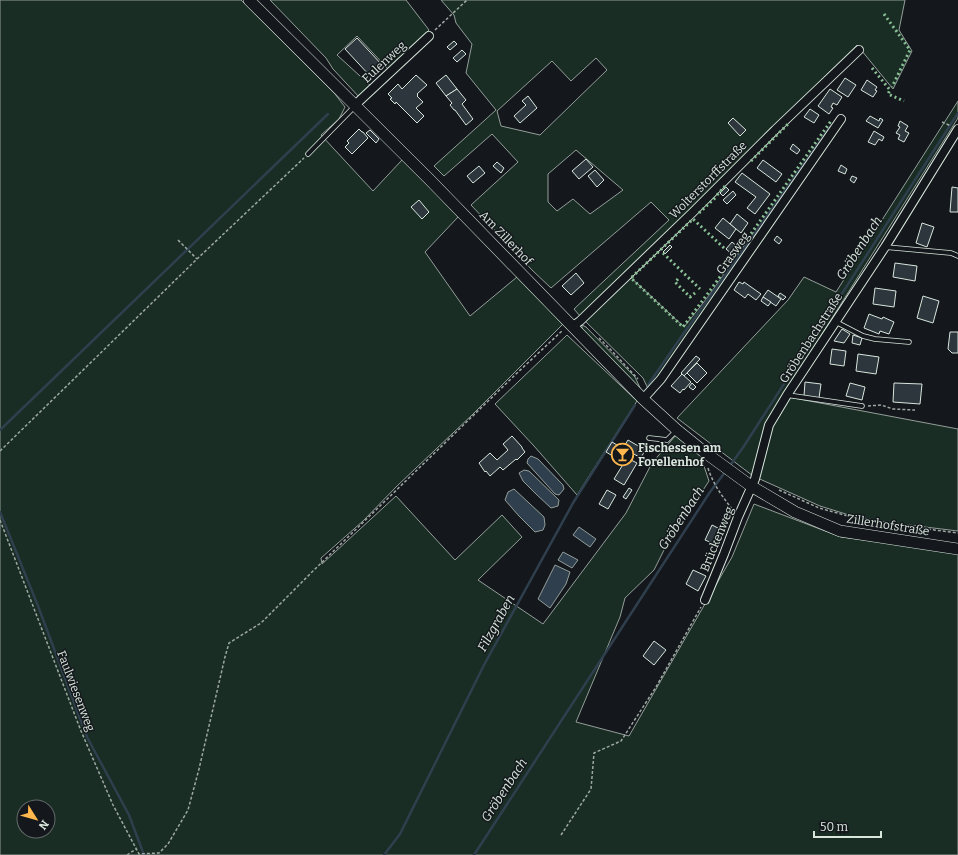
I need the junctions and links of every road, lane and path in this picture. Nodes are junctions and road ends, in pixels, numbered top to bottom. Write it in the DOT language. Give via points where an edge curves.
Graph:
graph roads {
  1 [pos="249,0"];
  2 [pos="467,0"];
  3 [pos="429,36"];
  4 [pos="859,50"];
  5 [pos="355,105"];
  6 [pos="841,119"];
  7 [pos="958,130"];
  8 [pos="308,154"];
  9 [pos="178,240"];
  10 [pos="885,247"];
  11 [pos="958,256"];
  12 [pos="197,259"];
  13 [pos="836,322"];
  14 [pos="572,325"];
  15 [pos="909,342"];
  16 [pos="787,395"];
  17 [pos="643,399"];
  18 [pos="862,406"];
  19 [pos="915,410"];
  20 [pos="677,430"];
  21 [pos="649,438"];
  22 [pos="0,451"];
  23 [pos="712,478"];
  24 [pos="751,486"];
  25 [pos="776,489"];
  26 [pos="738,517"];
  27 [pos="0,520"];
  28 [pos="958,533"];
  29 [pos="958,549"];
  30 [pos="705,600"];
  31 [pos="561,835"];
  32 [pos="136,849"];
  33 [pos="127,855"];
  1 -- 5 [label="street, Am Zillerhof"];
  2 -- 3 [label="path"];
  3 -- 5 [label="street, Eulenweg"];
  4 -- 14 [label="street, Wolterstorffstraße" via="580,321"];
  5 -- 8 [label="lane"];
  5 -- 14 [label="street, Am Zillerhof"];
  6 -- 17 [label="street, Grasweg" via="662,379"];
  7 -- 10 [label="street, Gröbenbachstraße"];
  8 -- 12 [label="path"];
  9 -- 12 [label="path"];
  10 -- 11 [label="lane" via="950,252"];
  10 -- 13 [label="street, Gröbenbachstraße"];
  12 -- 22 [label="path"];
  13 -- 15 [label="lane" via="862,336"];
  13 -- 16 [label="street, Gröbenbachstraße"];
  14 -- 17 [label="street, Am Zillerhof"];
  14 -- 32 [label="path, Faulwiesenweg" via="516,374 261,623 229,643 188,810 168,844 159,853 139,854"];
  16 -- 18 [label="lane"];
  16 -- 24 [label="street, Gröbenbachstraße" via="769,425"];
  17 -- 20 [label="street, Am Zillerhof"];
  18 -- 19 [label="path" via="881,404 893,409"];
  20 -- 21 [label="lane" via="667,440"];
  20 -- 24 [label="street, Am Zillerhof"];
  23 -- 26 [label="path"];
  24 -- 26 [label="street, Brückenweg"];
  24 -- 29 [label="street, Zillerhofstraße" via="795,512 840,531"];
  25 -- 28 [label="path" via="819,508 848,516"];
  26 -- 30 [label="street, Brückenweg"];
  27 -- 32 [label="path, Faulwiesenweg" via="81,731 113,805"];
  30 -- 31 [label="path" via="656,687 621,741 594,752 591,788"];
  32 -- 33 [label="path"];
}
